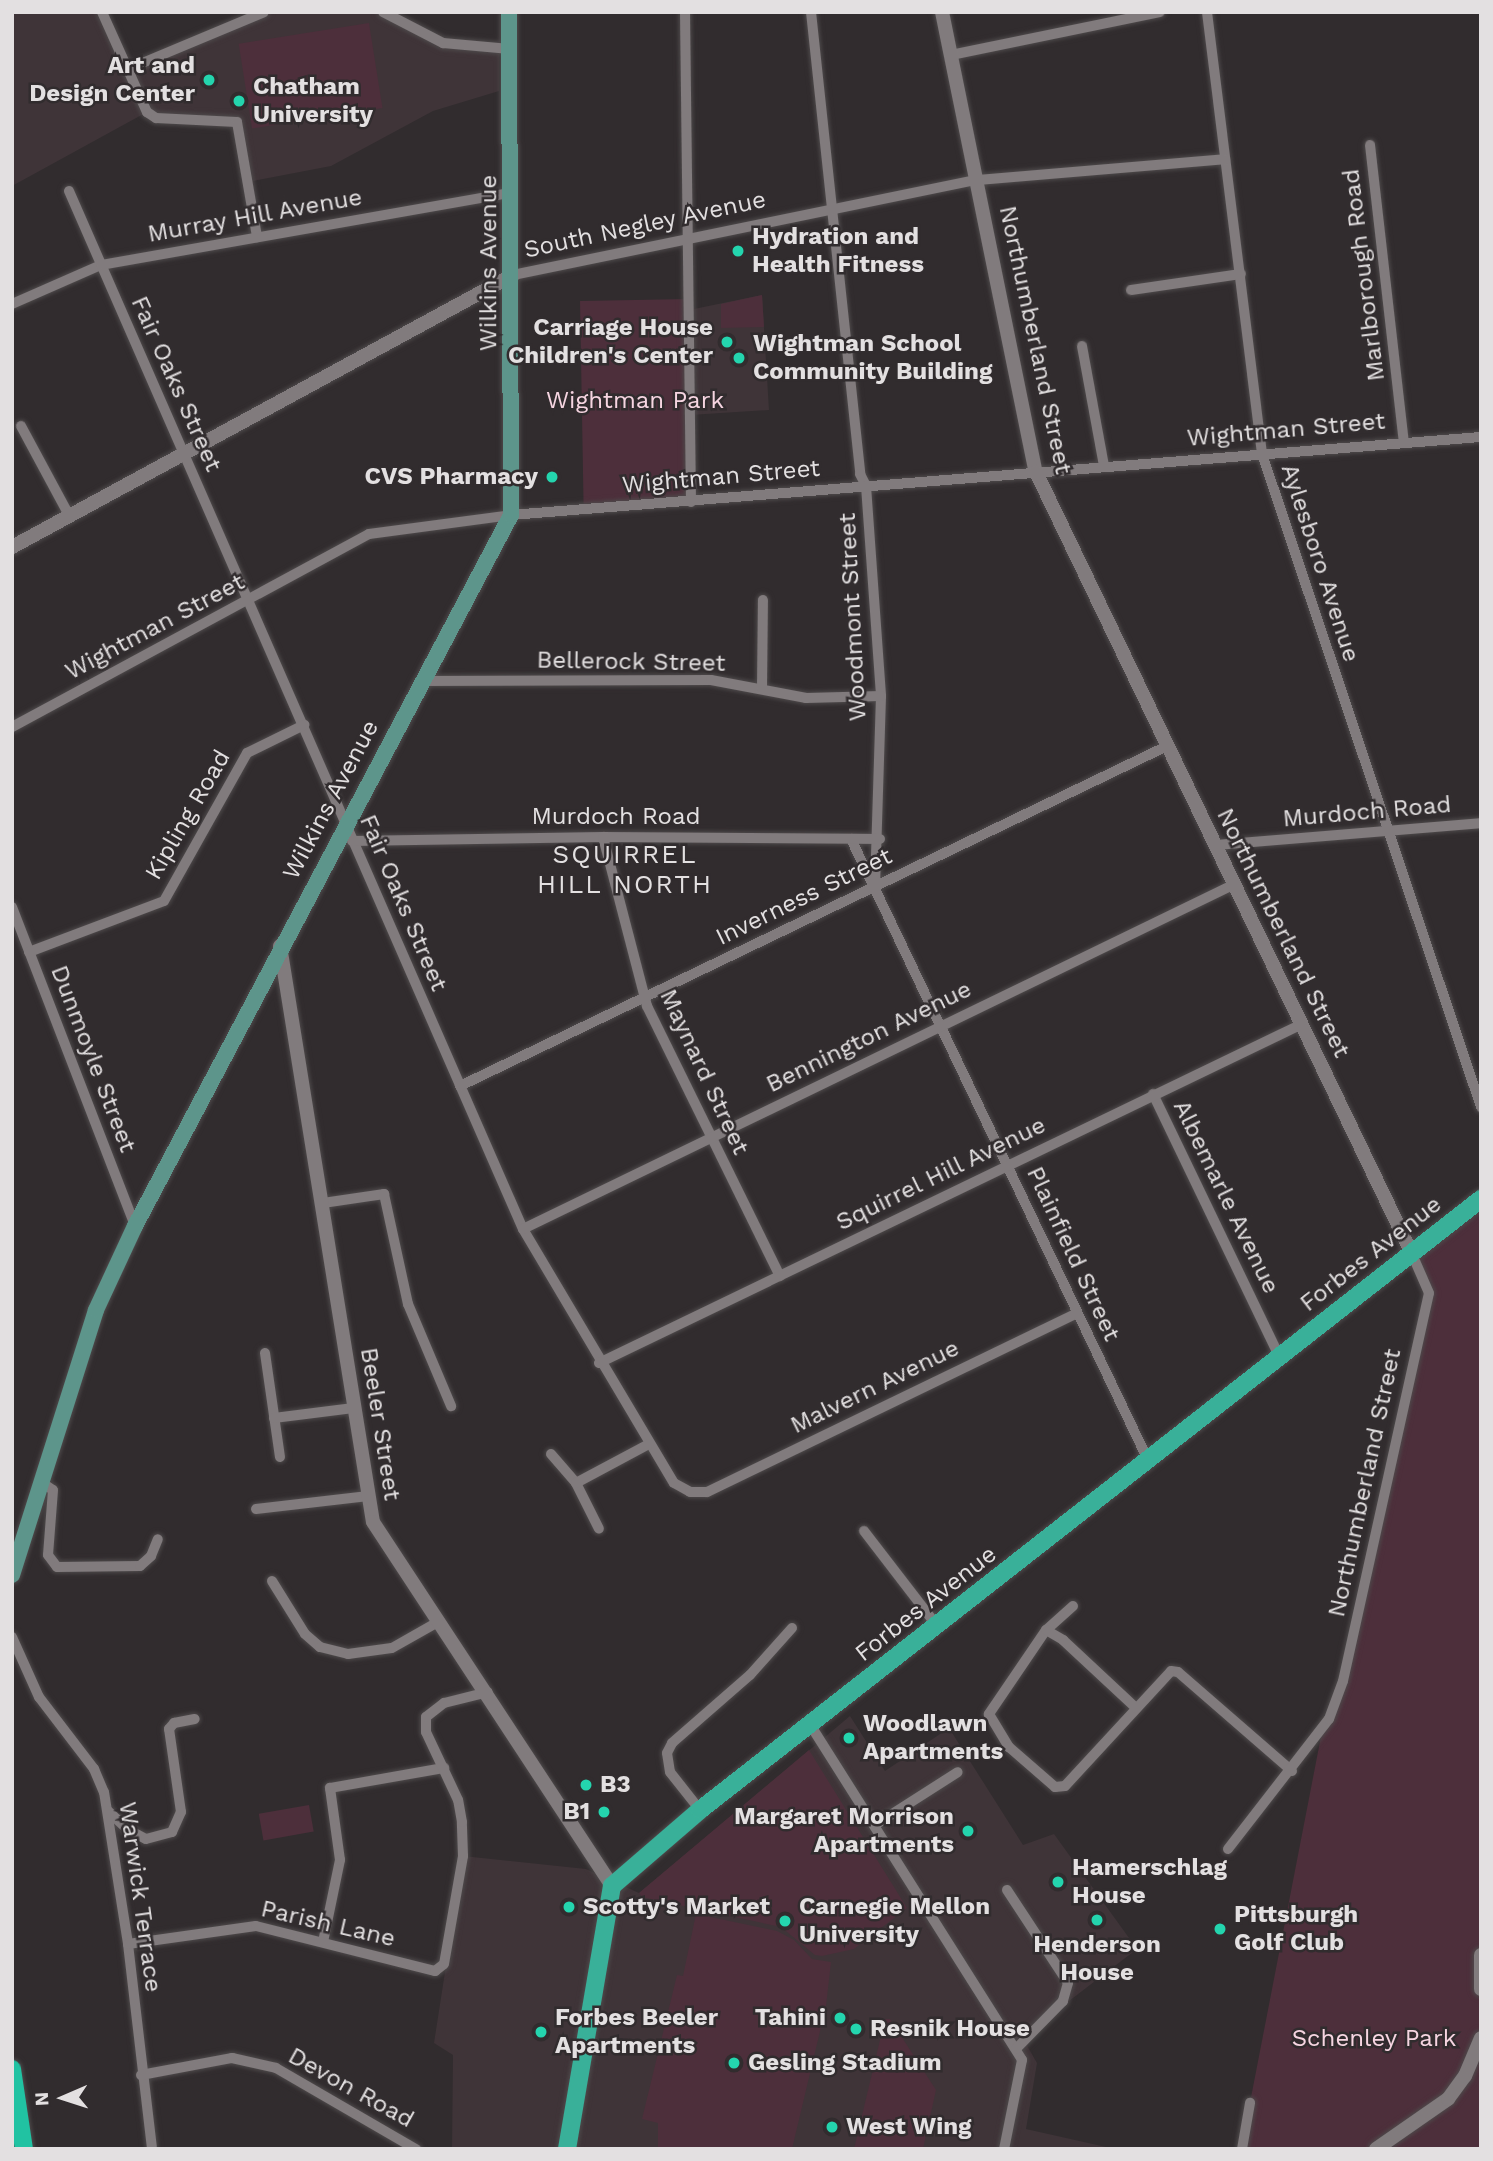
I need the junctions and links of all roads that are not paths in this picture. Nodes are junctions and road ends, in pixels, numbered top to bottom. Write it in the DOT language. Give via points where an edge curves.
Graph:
graph roads {
  1 [pos="102,12"];
  2 [pos="264,12"];
  3 [pos="383,12"];
  4 [pos="509,12"];
  5 [pos="685,12"];
  6 [pos="811,12"];
  7 [pos="942,12"];
  8 [pos="1160,12"];
  9 [pos="1207,12"];
  10 [pos="510,49"];
  11 [pos="951,55"];
  12 [pos="128,69"];
  13 [pos="1370,145"];
  14 [pos="1225,159"];
  15 [pos="977,180"];
  16 [pos="69,191"];
  17 [pos="511,193"];
  18 [pos="831,210"];
  19 [pos="257,237"];
  20 [pos="688,239"];
  21 [pos="101,265"];
  22 [pos="1241,274"];
  23 [pos="513,275"];
  24 [pos="1132,290"];
  25 [pos="12,304"];
  26 [pos="1082,346"];
  27 [pos="21,426"];
  28 [pos="1481,437"];
  29 [pos="1404,442"];
  30 [pos="182,453"];
  31 [pos="1262,454"];
  32 [pos="1104,466"];
  33 [pos="1036,472"];
  34 [pos="866,486"];
  35 [pos="691,502"];
  36 [pos="69,515"];
  37 [pos="511,515"];
  38 [pos="12,547"];
  39 [pos="250,599"];
  40 [pos="763,600"];
  41 [pos="421,681"];
  42 [pos="762,689"];
  43 [pos="881,696"];
  44 [pos="304,725"];
  45 [pos="12,727"];
  46 [pos="1167,746"];
  47 [pos="345,822"];
  48 [pos="1481,823"];
  49 [pos="1386,831"];
  50 [pos="603,837"];
  51 [pos="851,839"];
  52 [pos="880,839"];
  53 [pos="352,841"];
  54 [pos="1215,845"];
  55 [pos="1235,884"];
  56 [pos="875,887"];
  57 [pos="12,906"];
  58 [pos="280,944"];
  59 [pos="29,952"];
  60 [pos="644,997"];
  61 [pos="1302,1024"];
  62 [pos="938,1027"];
  63 [pos="460,1086"];
  64 [pos="1153,1094"];
  65 [pos="1481,1107"];
  66 [pos="710,1137"];
  67 [pos="1007,1165"];
  68 [pos="1481,1199"];
  69 [pos="323,1203"];
  70 [pos="135,1226"];
  71 [pos="523,1229"];
  72 [pos="1412,1254"];
  73 [pos="780,1276"];
  74 [pos="1077,1312"];
  75 [pos="265,1353"];
  76 [pos="1279,1356"];
  77 [pos="599,1363"];
  78 [pos="451,1406"];
  79 [pos="353,1408"];
  80 [pos="274,1418"];
  81 [pos="649,1444"];
  82 [pos="551,1454"];
  83 [pos="280,1457"];
  84 [pos="1148,1461"];
  85 [pos="41,1482"];
  86 [pos="576,1483"];
  87 [pos="690,1492"];
  88 [pos="368,1496"];
  89 [pos="256,1509"];
  90 [pos="599,1529"];
  91 [pos="864,1531"];
  92 [pos="158,1539"];
  93 [pos="12,1575"];
  94 [pos="272,1581"];
  95 [pos="1073,1606"];
  96 [pos="438,1622"];
  97 [pos="938,1627"];
  98 [pos="792,1628"];
  99 [pos="1045,1630"];
  100 [pos="12,1637"];
  101 [pos="488,1692"];
  102 [pos="1136,1709"];
  103 [pos="195,1719"];
  104 [pos="811,1726"];
  105 [pos="444,1768"];
  106 [pos="1292,1771"];
  107 [pos="958,1772"];
  108 [pos="700,1810"];
  109 [pos="108,1811"];
  110 [pos="875,1825"];
  111 [pos="1228,1849"];
  112 [pos="612,1886"];
  113 [pos="1006,1890"];
  114 [pos="323,1942"];
  115 [pos="128,1944"];
  116 [pos="1481,1955"];
  117 [pos="1481,1989"];
  118 [pos="1481,2038"];
  119 [pos="1016,2049"];
  120 [pos="12,2069"];
  121 [pos="141,2075"];
  122 [pos="1250,2103"];
  123 [pos="152,2147"];
  124 [pos="24,2149"];
  125 [pos="416,2149"];
  126 [pos="567,2149"];
  127 [pos="1004,2149"];
  128 [pos="1242,2149"];
  129 [pos="1376,2149"];
  1 -- 12 [label="street"];
  2 -- 12 [label="street"];
  3 -- 10 [label="street" via="443,43"];
  4 -- 10 [label="main road, Wilkins Avenue"];
  5 -- 20 [label="street"];
  6 -- 18 [label="street, Woodmont Street"];
  7 -- 11 [label="street, Northumberland Street"];
  8 -- 11 [label="street"];
  9 -- 14 [label="street, Aylesboro Avenue"];
  10 -- 17 [label="main road, Wilkins Avenue"];
  11 -- 15 [label="street, Northumberland Street"];
  12 -- 19 [label="street" via="147,112 156,118 237,122"];
  13 -- 29 [label="street, Marlborough Road"];
  14 -- 15 [label="street, South Negley Avenue"];
  14 -- 22 [label="street, Aylesboro Avenue"];
  15 -- 18 [label="street, South Negley Avenue"];
  15 -- 33 [label="street, Northumberland Street"];
  16 -- 21 [label="street, Fair Oaks Street"];
  17 -- 19 [label="street, Murray Hill Avenue"];
  17 -- 23 [label="main road, Wilkins Avenue"];
  18 -- 20 [label="street, South Negley Avenue"];
  18 -- 34 [label="street, Woodmont Street" via="860,474"];
  19 -- 21 [label="street, Murray Hill Avenue"];
  20 -- 23 [label="street, South Negley Avenue"];
  20 -- 35 [label="street"];
  21 -- 25 [label="street, Murray Hill Avenue"];
  21 -- 30 [label="street, Fair Oaks Street"];
  22 -- 24 [label="street"];
  22 -- 31 [label="street, Aylesboro Avenue"];
  23 -- 30 [label="street, South Negley Avenue"];
  23 -- 37 [label="main road, Wilkins Avenue"];
  26 -- 32 [label="street"];
  27 -- 36 [label="street"];
  28 -- 29 [label="street, Wightman Street"];
  29 -- 31 [label="street, Wightman Street"];
  30 -- 36 [label="street, South Negley Avenue"];
  30 -- 39 [label="street, Fair Oaks Street"];
  31 -- 32 [label="street, Wightman Street"];
  31 -- 49 [label="street, Aylesboro Avenue"];
  32 -- 33 [label="street, Wightman Street"];
  33 -- 34 [label="street, Wightman Street"];
  33 -- 46 [label="street, Northumberland Street"];
  34 -- 35 [label="street, Wightman Street"];
  34 -- 43 [label="street, Woodmont Street"];
  35 -- 37 [label="street, Wightman Street"];
  36 -- 38 [label="street, South Negley Avenue"];
  37 -- 39 [label="street, Wightman Street" via="369,534"];
  37 -- 41 [label="main road, Wilkins Avenue"];
  39 -- 44 [label="street, Fair Oaks Street"];
  39 -- 45 [label="street, Wightman Street"];
  40 -- 42 [label="street"];
  41 -- 42 [label="street, Bellerock Street" via="711,680"];
  41 -- 47 [label="main road, Wilkins Avenue"];
  42 -- 43 [label="street, Bellerock Street" via="806,698"];
  43 -- 52 [label="street, Woodmont Street"];
  44 -- 47 [label="street, Fair Oaks Street"];
  44 -- 59 [label="street, Kipling Road" via="247,753 164,901"];
  46 -- 54 [label="street, Northumberland Street"];
  46 -- 56 [label="street, Inverness Street"];
  47 -- 53 [label="street, Fair Oaks Street"];
  47 -- 58 [label="main road, Wilkins Avenue"];
  48 -- 49 [label="street, Murdoch Road"];
  49 -- 54 [label="street, Murdoch Road"];
  49 -- 65 [label="street, Aylesboro Avenue"];
  50 -- 51 [label="street, Murdoch Road"];
  50 -- 53 [label="street, Murdoch Road"];
  50 -- 60 [label="street, Maynard Street"];
  51 -- 52 [label="street, Murdoch Road"];
  51 -- 56 [label="street, Plainfield Street"];
  52 -- 56 [label="street, Woodmont Street"];
  53 -- 63 [label="street, Fair Oaks Street"];
  54 -- 55 [label="street, Northumberland Street"];
  55 -- 61 [label="street, Northumberland Street"];
  55 -- 62 [label="street, Bennington Avenue"];
  56 -- 60 [label="street, Inverness Street"];
  56 -- 62 [label="street, Plainfield Street"];
  57 -- 59 [label="street, Dunmoyle Street"];
  58 -- 69 [label="street, Beeler Street"];
  58 -- 70 [label="main road, Wilkins Avenue"];
  59 -- 70 [label="street, Dunmoyle Street"];
  60 -- 63 [label="street, Inverness Street"];
  60 -- 66 [label="street, Maynard Street"];
  61 -- 64 [label="street, Squirrel Hill Avenue"];
  61 -- 72 [label="street, Northumberland Street"];
  62 -- 66 [label="street, Bennington Avenue"];
  62 -- 67 [label="street, Plainfield Street"];
  63 -- 71 [label="street, Fair Oaks Street"];
  64 -- 67 [label="street, Squirrel Hill Avenue"];
  64 -- 76 [label="street, Albemarle Avenue"];
  66 -- 71 [label="street, Bennington Avenue"];
  66 -- 73 [label="street, Maynard Street"];
  67 -- 73 [label="street, Squirrel Hill Avenue"];
  67 -- 74 [label="street, Plainfield Street"];
  68 -- 72 [label="main road, Forbes Avenue"];
  69 -- 78 [label="street" via="384,1194 408,1304"];
  69 -- 79 [label="street, Beeler Street"];
  70 -- 85 [label="main road, Wilkins Avenue" via="96,1309"];
  71 -- 77 [label="street, Fair Oaks Street"];
  72 -- 76 [label="main road, Forbes Avenue"];
  72 -- 106 [label="street, Northumberland Street" via="1429,1293 1361,1607 1329,1719"];
  73 -- 77 [label="street, Squirrel Hill Avenue"];
  74 -- 84 [label="street, Plainfield Street"];
  74 -- 87 [label="street, Malvern Avenue" via="707,1492"];
  75 -- 80 [label="street"];
  76 -- 84 [label="main road, Forbes Avenue"];
  77 -- 81 [label="street, Fair Oaks Street"];
  79 -- 80 [label="street"];
  79 -- 88 [label="street, Beeler Street"];
  80 -- 83 [label="street"];
  81 -- 86 [label="street"];
  81 -- 87 [label="street, Fair Oaks Street" via="674,1483"];
  82 -- 86 [label="street"];
  84 -- 97 [label="main road, Forbes Avenue"];
  85 -- 92 [label="street" via="52,1490 48,1555 57,1567 140,1566 151,1556"];
  85 -- 93 [label="main road, Wilkins Avenue"];
  86 -- 90 [label="street"];
  88 -- 89 [label="street"];
  88 -- 96 [label="street, Beeler Street" via="373,1522"];
  91 -- 97 [label="street"];
  94 -- 96 [label="street" via="306,1634 320,1647 348,1654 392,1648"];
  95 -- 99 [label="street"];
  96 -- 101 [label="street, Beeler Street"];
  97 -- 104 [label="main road, Forbes Avenue"];
  98 -- 108 [label="street" via="750,1675 672,1743 667,1753 670,1772"];
  99 -- 102 [label="street" via="1063,1640"];
  99 -- 102 [label="street" via="989,1714 1009,1747 1055,1787 1065,1786"];
  100 -- 109 [label="street, Warwick Terrace" via="39,1698 94,1769"];
  101 -- 105 [label="street" via="444,1703 426,1717 426,1732"];
  101 -- 112 [label="street, Beeler Street"];
  102 -- 106 [label="street" via="1165,1675 1178,1672"];
  103 -- 109 [label="street" via="180,1720 169,1729 181,1812 172,1832 146,1839"];
  104 -- 108 [label="main road, Forbes Avenue"];
  104 -- 110 [label="street"];
  105 -- 114 [label="street" via="330,1788 340,1860"];
  105 -- 114 [label="street, Parish Lane" via="458,1800 463,1856 444,1964 435,1971"];
  106 -- 111 [label="street, Northumberland Street"];
  107 -- 110 [label="street"];
  108 -- 112 [label="main road, Forbes Avenue"];
  109 -- 115 [label="street, Warwick Terrace"];
  110 -- 119 [label="street"];
  112 -- 126 [label="main road"];
  113 -- 119 [label="street" via="1068,1983 1063,2001"];
  114 -- 115 [label="street, Parish Lane" via="256,1926"];
  115 -- 121 [label="street, Warwick Terrace"];
  116 -- 117 [label="street"];
  118 -- 129 [label="street" via="1465,2076 1448,2099"];
  119 -- 127 [label="street" via="1022,2060"];
  120 -- 124 [label="highway"];
  121 -- 123 [label="street, Warwick Terrace"];
  121 -- 125 [label="street, Devon Road" via="232,2058 276,2068"];
  122 -- 128 [label="street"];
}
